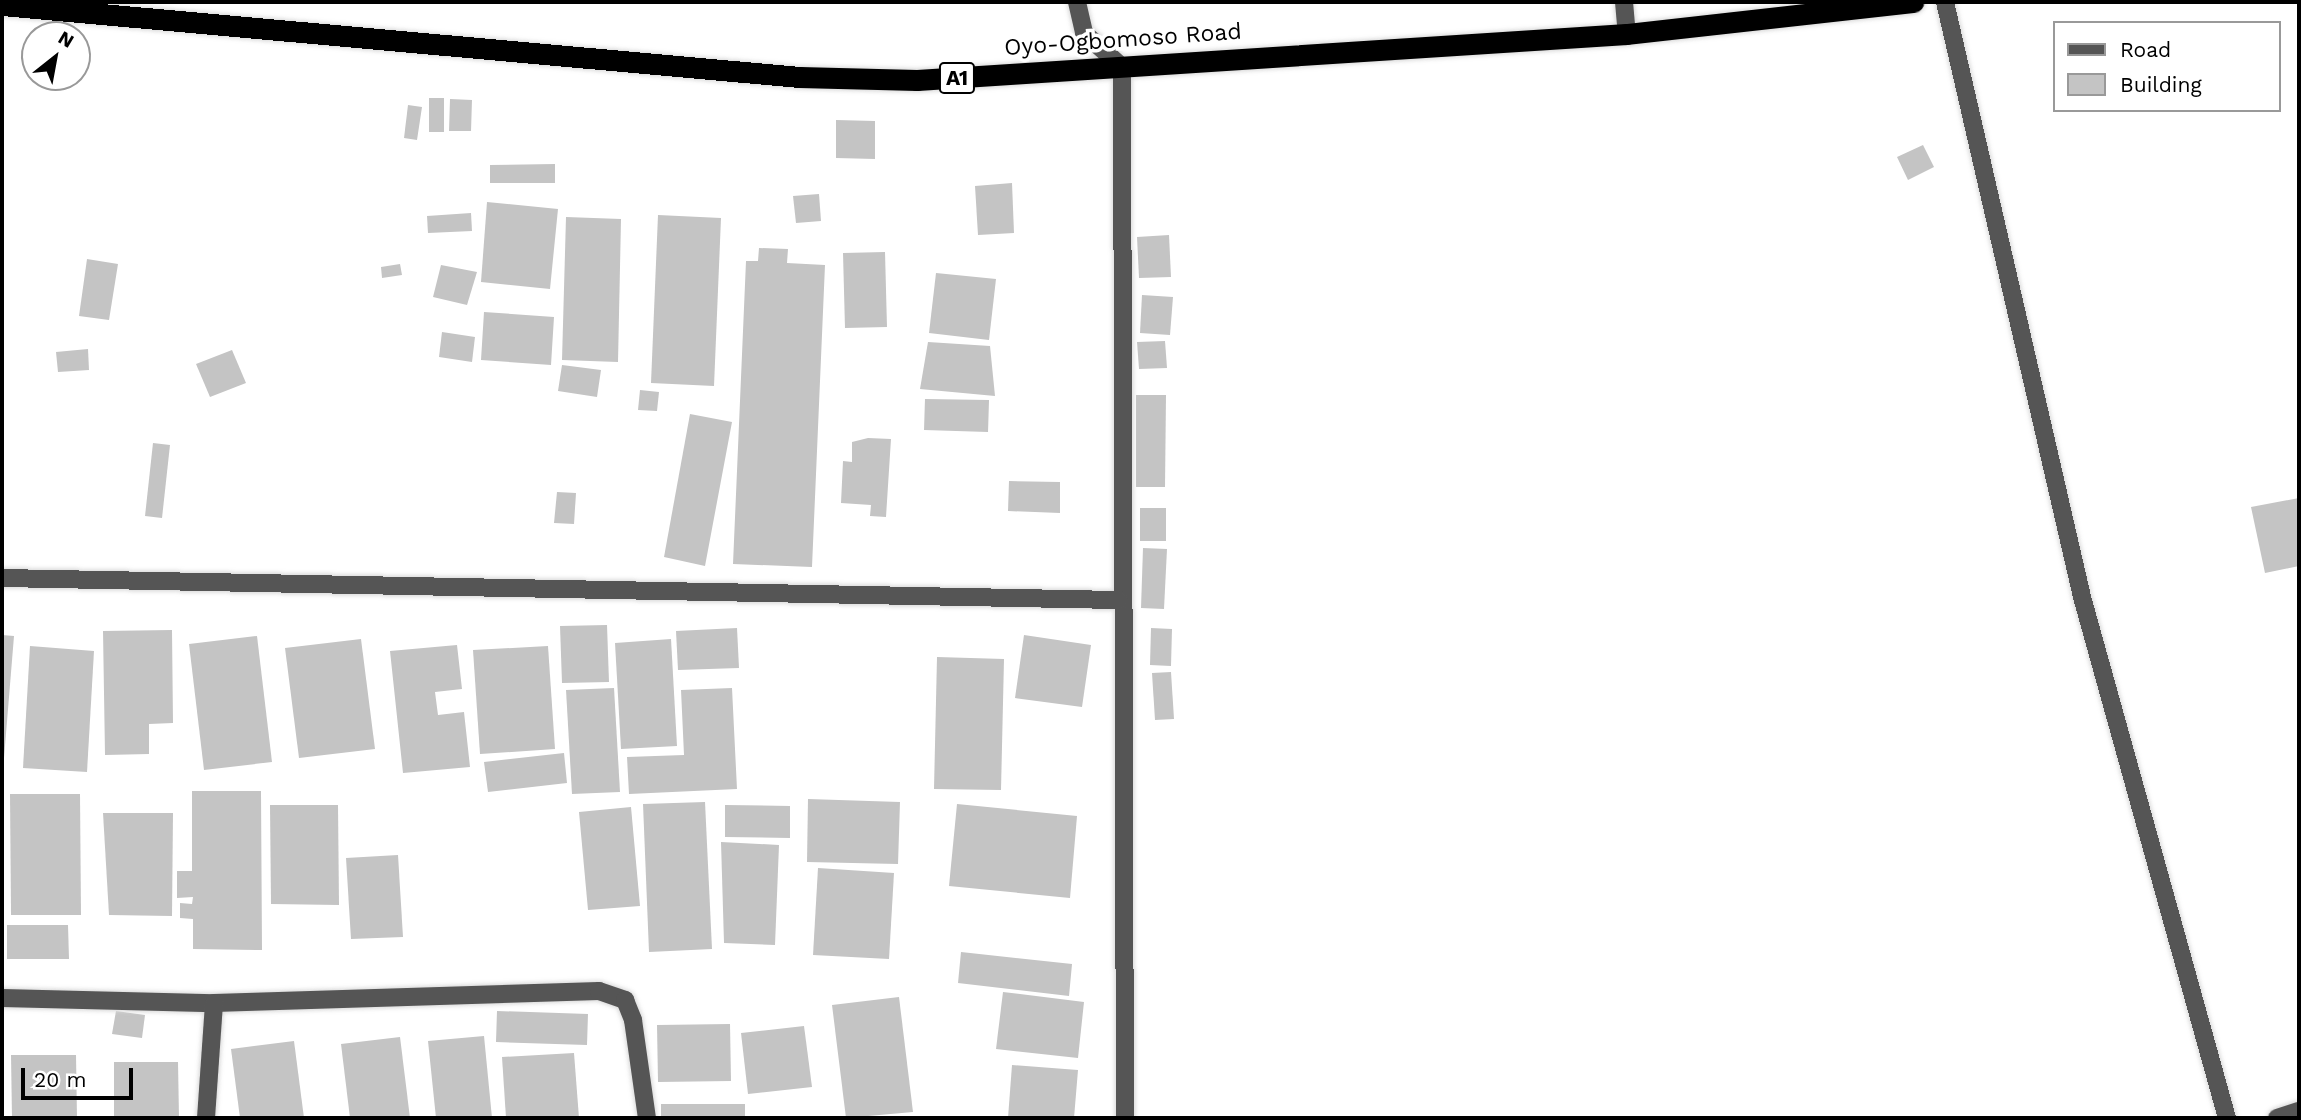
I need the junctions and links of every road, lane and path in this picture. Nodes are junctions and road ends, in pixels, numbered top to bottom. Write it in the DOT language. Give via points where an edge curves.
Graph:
graph roads {
  1 [pos="1077,2"];
  2 [pos="1624,2"];
  3 [pos="1913,2"];
  4 [pos="1945,2"];
  5 [pos="2,5"];
  6 [pos="1627,34"];
  7 [pos="1122,67"];
  8 [pos="2,578"];
  9 [pos="1119,600"];
  10 [pos="2,998"];
  11 [pos="214,1003"];
  12 [pos="2299,1111"];
  13 [pos="206,1118"];
  14 [pos="647,1118"];
  15 [pos="1125,1118"];
  16 [pos="2227,1118"];
  17 [pos="2277,1118"];
  1 -- 7 [label="street" via="1084,33"];
  2 -- 6 [label="street"];
  3 -- 6 [label="highway, Oyo-Ogbomoso Road / A1"];
  4 -- 16 [label="street" via="2082,597"];
  5 -- 7 [label="highway, Oyo-Ogbomoso Road / A1" via="799,77 917,80"];
  6 -- 7 [label="highway, Oyo-Ogbomoso Road / A1"];
  7 -- 9 [label="street"];
  8 -- 9 [label="street"];
  9 -- 15 [label="street"];
  10 -- 11 [label="street"];
  11 -- 13 [label="street"];
  11 -- 14 [label="street" via="599,991 625,1000 633,1020"];
  12 -- 17 [label="street"];
}
